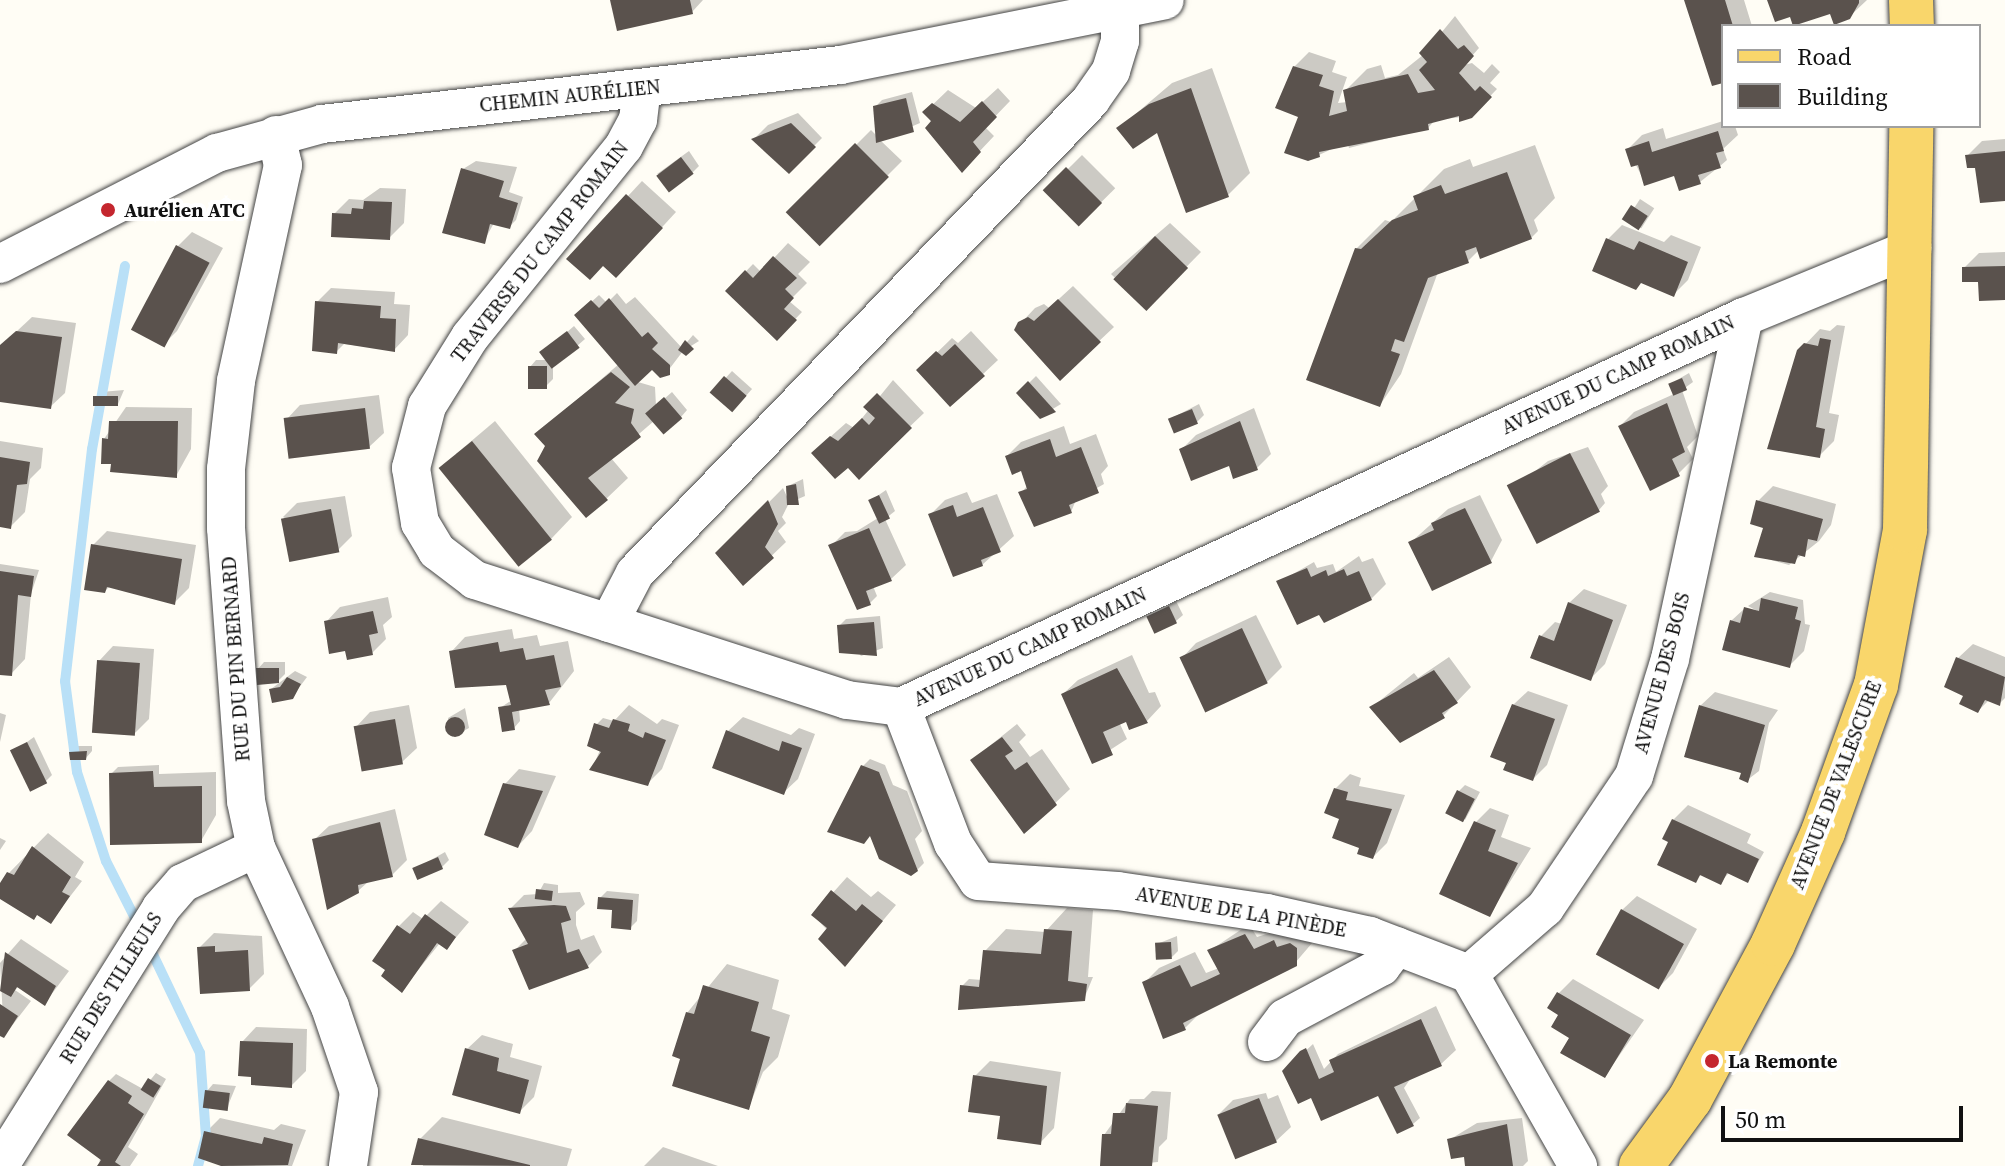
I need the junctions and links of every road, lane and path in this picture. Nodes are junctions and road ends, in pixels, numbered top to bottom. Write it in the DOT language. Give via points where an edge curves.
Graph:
graph roads {
  1 [pos="1165,0"];
  2 [pos="1911,0"];
  3 [pos="1120,11"];
  4 [pos="1912,24"];
  5 [pos="642,89"];
  6 [pos="1911,128"];
  7 [pos="276,135"];
  8 [pos="1912,248"];
  9 [pos="0,264"];
  10 [pos="1744,317"];
  11 [pos="609,623"];
  12 [pos="901,707"];
  13 [pos="256,848"];
  14 [pos="1397,946"];
  15 [pos="1469,974"];
  16 [pos="1267,1042"];
  17 [pos="0,1165"];
  18 [pos="348,1166"];
  19 [pos="1578,1166"];
  20 [pos="1641,1166"];
  1 -- 3 [label="street, CHEMIN AURÉLIEN"];
  2 -- 4 [label="main road"];
  3 -- 5 [label="street, CHEMIN AURÉLIEN" via="841,65"];
  3 -- 11 [label="street" via="1120,41 1111,71 1091,100 635,573"];
  5 -- 7 [label="street, CHEMIN AURÉLIEN" via="322,124"];
  5 -- 11 [label="street, TRAVERSE DU CAMP ROMAIN" via="638,120 624,146 470,337 427,406 411,468 420,523 437,551 475,580"];
  6 -- 8 [label="main road, AVENUE DE VALESCURE"];
  7 -- 9 [label="street, CHEMIN AURÉLIEN" via="217,153"];
  7 -- 13 [label="street, RUE DU PIN BERNARD" via="283,165 236,381 226,469 246,801"];
  8 -- 10 [label="street, AVENUE DU CAMP ROMAIN"];
  8 -- 20 [label="main road, AVENUE DE VALESCURE" via="1905,530 1876,685 1823,832 1773,944 1690,1099"];
  10 -- 12 [label="street, AVENUE DU CAMP ROMAIN"];
  10 -- 15 [label="street, AVENUE DES BOIS" via="1670,659 1634,776 1545,908"];
  11 -- 12 [label="street, AVENUE DU CAMP ROMAIN" via="847,700"];
  12 -- 14 [label="street, AVENUE DE LA PINÈDE" via="953,843 978,881 1118,891 1267,913"];
  13 -- 17 [label="street, RUE DES TILLEULS" via="183,883 161,908"];
  13 -- 18 [label="street, RUE DU PIN BERNARD" via="348,1054 359,1092"];
  14 -- 15 [label="street, AVENUE DE LA PINÈDE"];
  14 -- 16 [label="street" via="1381,967 1285,1018"];
  15 -- 19 [label="street"];
}
